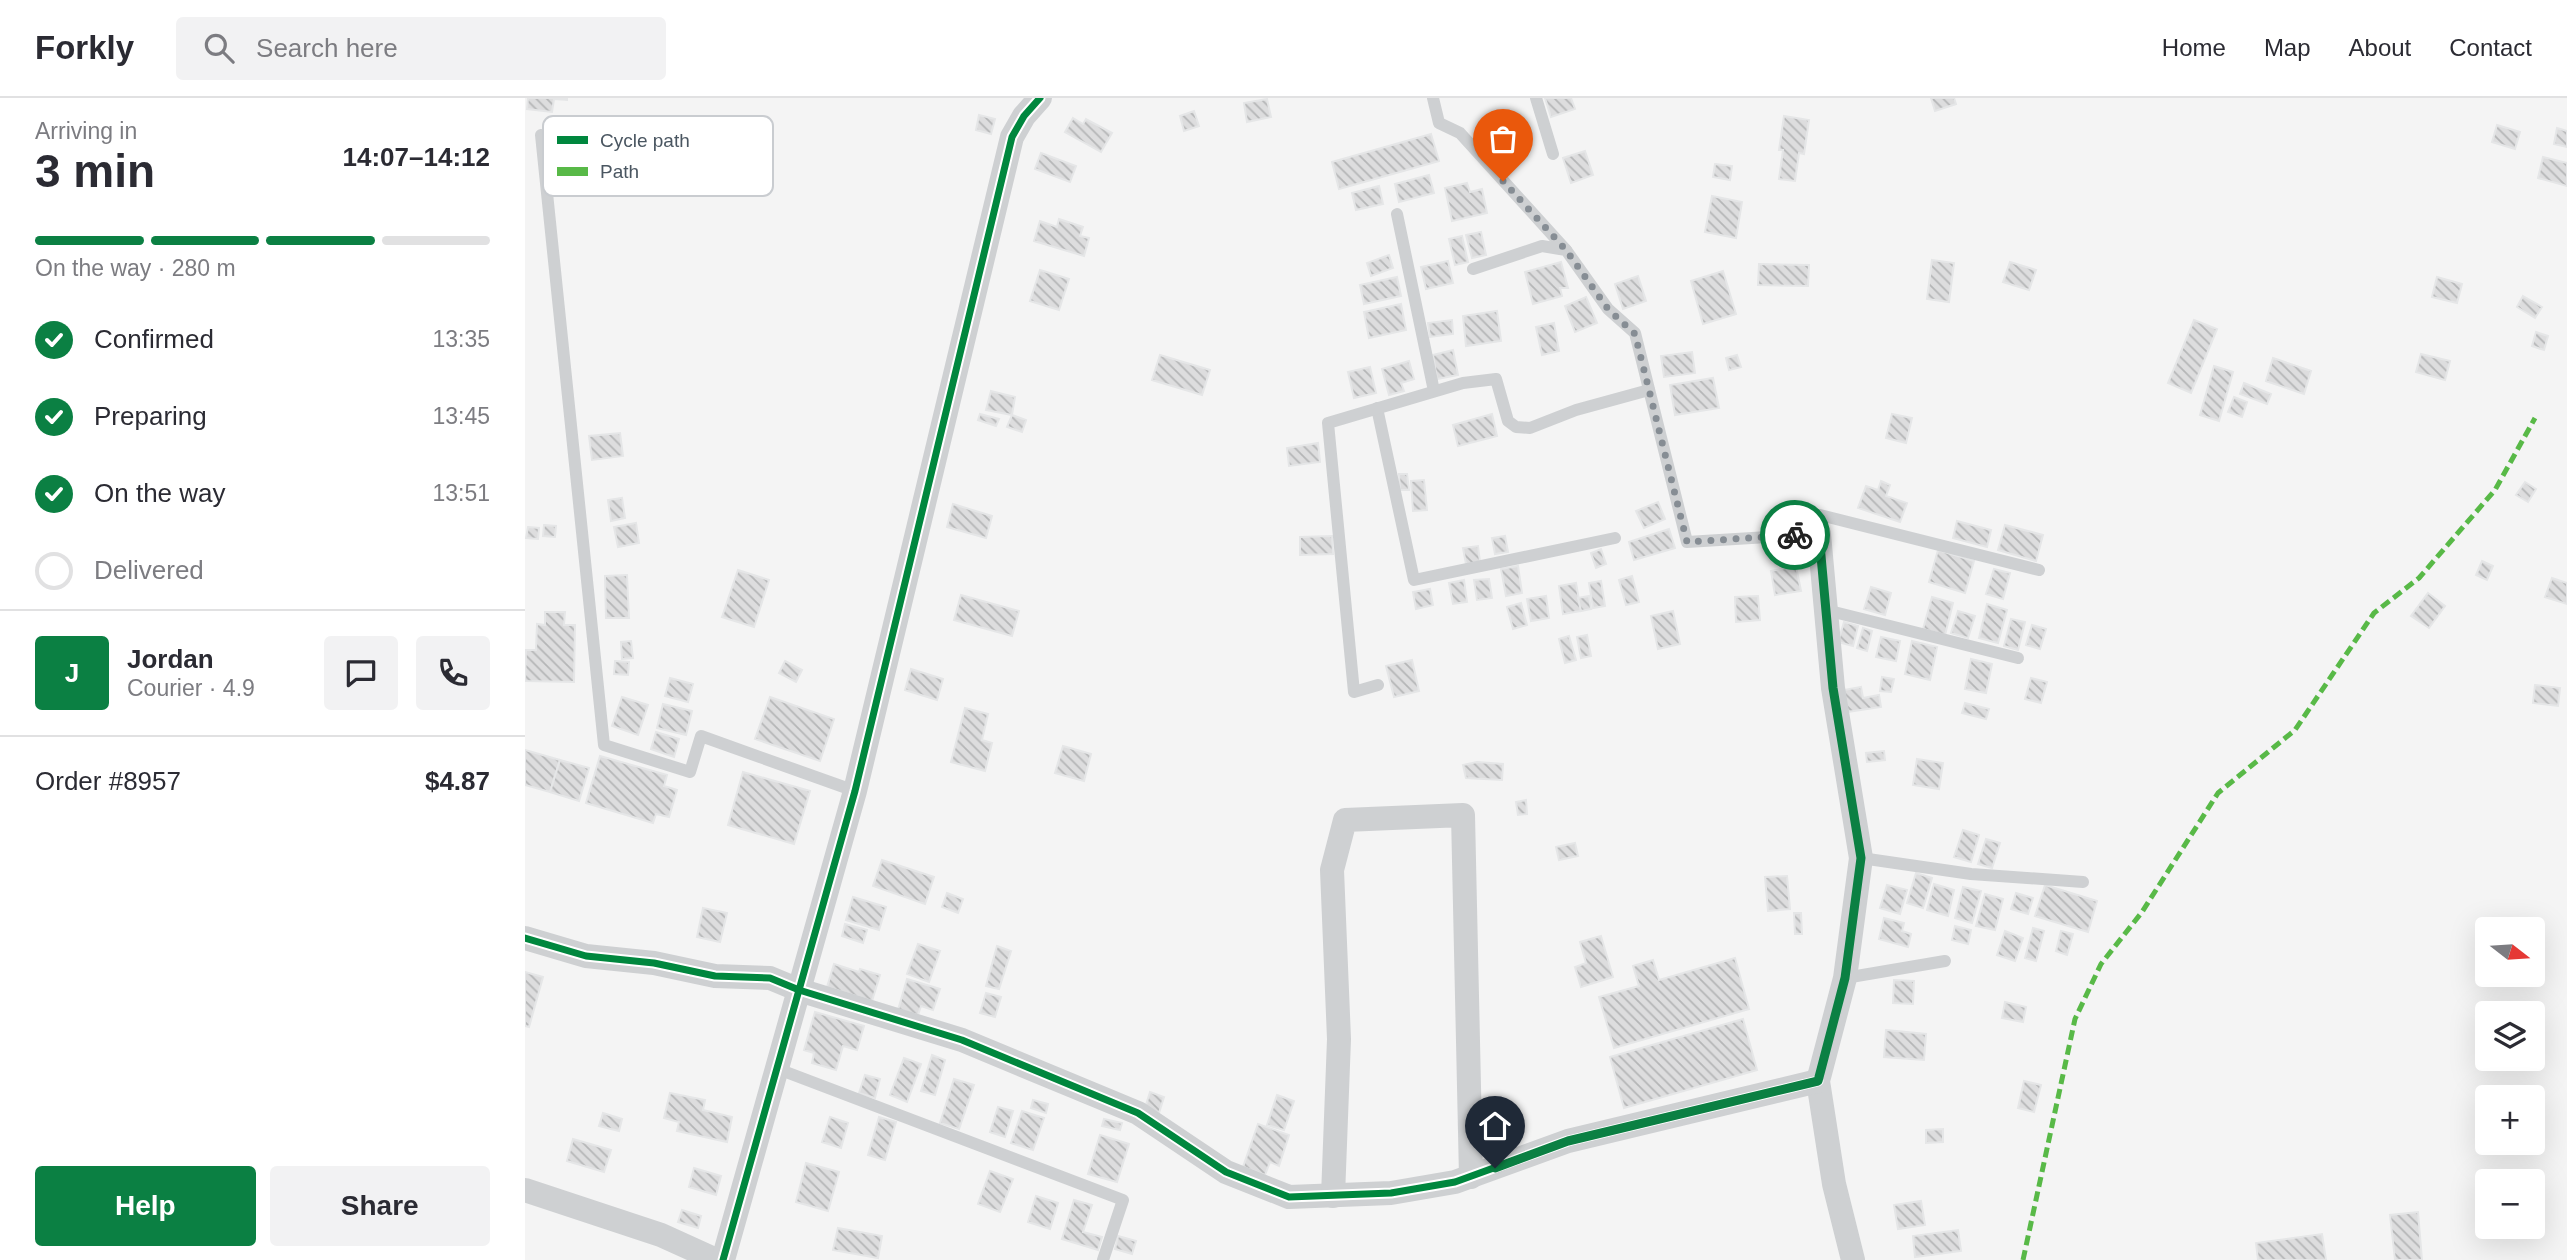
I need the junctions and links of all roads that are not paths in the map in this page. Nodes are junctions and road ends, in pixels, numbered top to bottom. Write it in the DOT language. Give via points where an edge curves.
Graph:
graph roads {
  1 [pos="1040,98"];
  2 [pos="1433,98"];
  3 [pos="1537,98"];
  4 [pos="541,135"];
  5 [pos="543,154"];
  6 [pos="1553,154"];
  7 [pos="547,196"];
  8 [pos="1397,214"];
  9 [pos="1566,250"];
  10 [pos="1473,269"];
  11 [pos="1649,390"];
  12 [pos="1434,391"];
  13 [pos="1377,408"];
  14 [pos="1819,534"];
  15 [pos="1615,538"];
  16 [pos="2039,570"];
  17 [pos="1826,610"];
  18 [pos="2018,658"];
  19 [pos="1378,685"];
  20 [pos="855,791"];
  21 [pos="1861,858"];
  22 [pos="2083,882"];
  23 [pos="525,938"];
  24 [pos="1945,961"];
  25 [pos="1845,978"];
  26 [pos="799,990"];
  27 [pos="778,1069"];
  28 [pos="1818,1081"];
  29 [pos="1471,1177"];
  30 [pos="525,1190"];
  31 [pos="1333,1196"];
  32 [pos="716,1260"];
  33 [pos="723,1260"];
  34 [pos="1103,1260"];
  35 [pos="1853,1260"];
  1 -- 20 [label="street" via="1012,137"];
  2 -- 9 [label="lane" via="1439,122 1460,133"];
  3 -- 6 [label="lane"];
  4 -- 5 [label="lane"];
  7 -- 20 [label="lane" via="604,745 690,772 701,736"];
  8 -- 12 [label="lane"];
  9 -- 10 [label="lane" via="1542,246"];
  9 -- 11 [label="lane" via="1608,309 1635,334"];
  11 -- 12 [label="lane" via="1530,428 1508,421 1496,379"];
  11 -- 14 [label="lane" via="1687,542"];
  12 -- 13 [label="lane"];
  13 -- 15 [label="lane" via="1414,580"];
  13 -- 19 [label="lane" via="1328,423 1354,692"];
  14 -- 16 [label="lane" via="1820,515"];
  14 -- 17 [label="street"];
  17 -- 18 [label="lane"];
  17 -- 21 [label="street" via="1833,688"];
  20 -- 26 [label="street"];
  21 -- 22 [label="lane" via="1971,874"];
  21 -- 25 [label="street"];
  23 -- 26 [label="street" via="586,956 654,962 715,976 770,978"];
  24 -- 25 [label="lane"];
  25 -- 28 [label="street"];
  26 -- 27 [label="street"];
  26 -- 31 [label="street" via="963,1040 1138,1113 1226,1172 1289,1198"];
  27 -- 33 [label="street"];
  27 -- 34 [label="lane" via="1123,1200"];
  28 -- 29 [label="street" via="1568,1141"];
  28 -- 35 [label="street" via="1834,1184"];
  29 -- 31 [label="street" via="1391,1193"];
  29 -- 31 [label="street" via="1463,815 1345,820 1332,870 1339,1039"];
  30 -- 32 [label="street" via="661,1235"];
}
